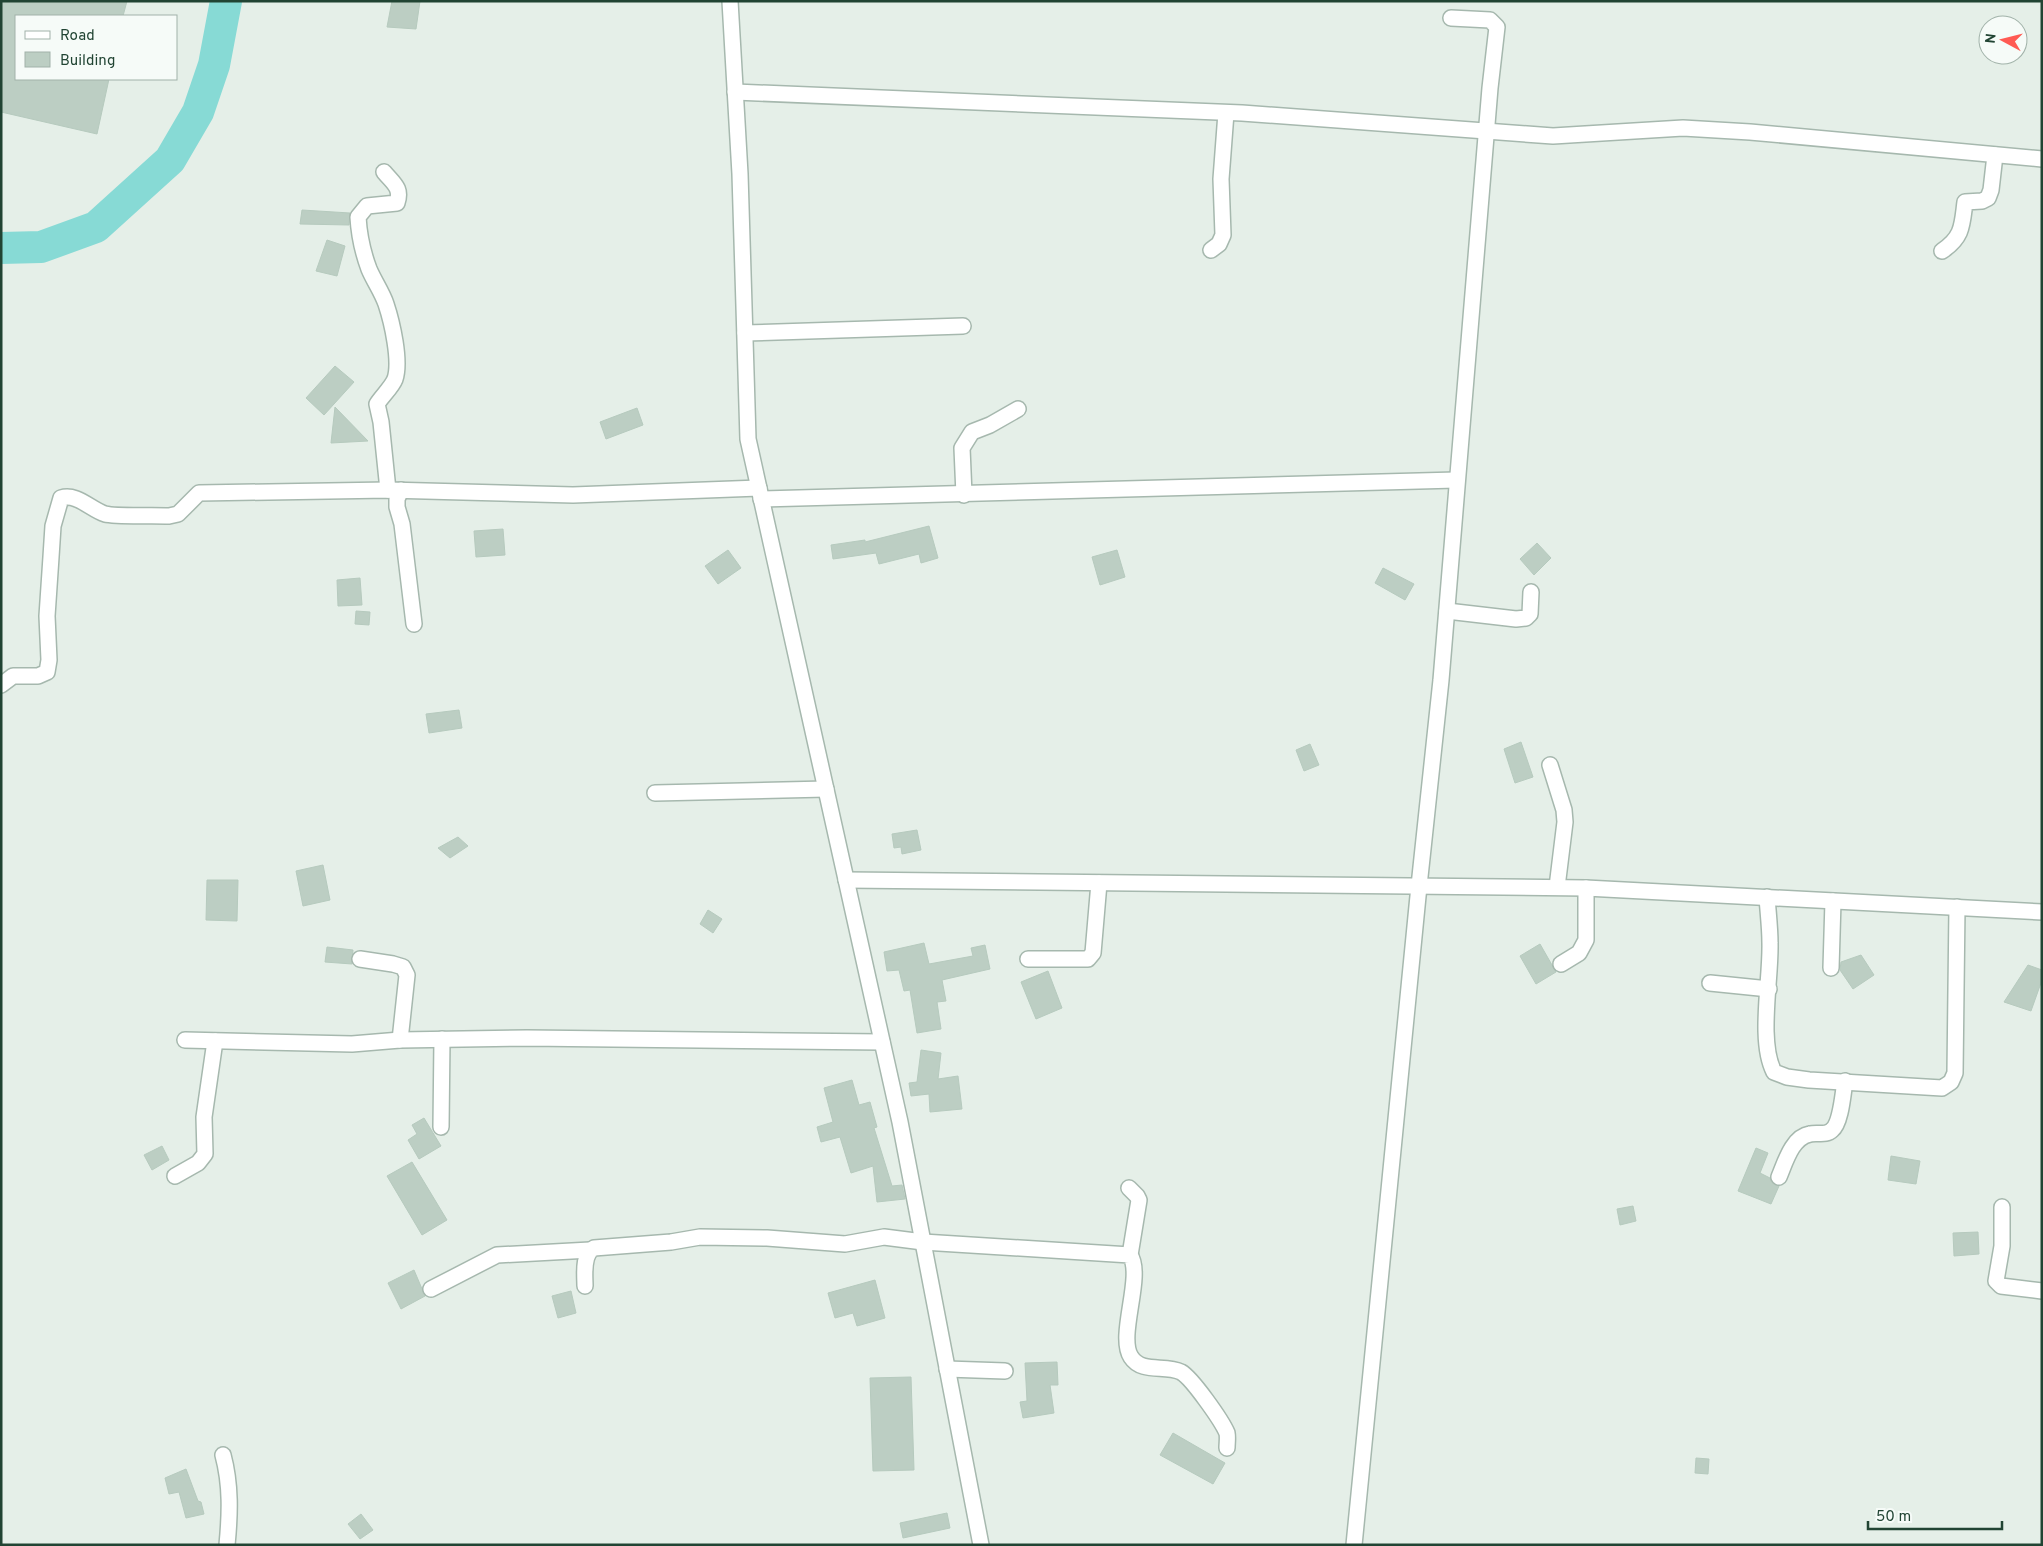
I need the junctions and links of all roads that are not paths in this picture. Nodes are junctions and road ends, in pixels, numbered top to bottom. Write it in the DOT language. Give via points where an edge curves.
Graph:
graph roads {
  1 [pos="730,1"];
  2 [pos="1451,18"];
  3 [pos="735,92"];
  4 [pos="1226,112"];
  5 [pos="1488,130"];
  6 [pos="1995,154"];
  7 [pos="2042,159"];
  8 [pos="384,172"];
  9 [pos="1211,250"];
  10 [pos="1942,251"];
  11 [pos="963,326"];
  12 [pos="745,332"];
  13 [pos="1018,409"];
  14 [pos="1456,480"];
  15 [pos="395,490"];
  16 [pos="760,493"];
  17 [pos="964,494"];
  18 [pos="1532,592"];
  19 [pos="1447,611"];
  20 [pos="414,624"];
  21 [pos="1,685"];
  22 [pos="1550,765"];
  23 [pos="826,789"];
  24 [pos="655,793"];
  25 [pos="846,880"];
  26 [pos="1099,883"];
  27 [pos="1419,886"];
  28 [pos="1557,887"];
  29 [pos="1586,888"];
  30 [pos="1767,897"];
  31 [pos="1833,901"];
  32 [pos="1957,907"];
  33 [pos="2042,912"];
  34 [pos="360,959"];
  35 [pos="1028,959"];
  36 [pos="1561,964"];
  37 [pos="1831,968"];
  38 [pos="1710,983"];
  39 [pos="1769,989"];
  40 [pos="442,1039"];
  41 [pos="185,1040"];
  42 [pos="400,1040"];
  43 [pos="215,1041"];
  44 [pos="882,1042"];
  45 [pos="1845,1081"];
  46 [pos="441,1127"];
  47 [pos="175,1176"];
  48 [pos="1779,1177"];
  49 [pos="1128,1188"];
  50 [pos="2002,1208"];
  51 [pos="923,1242"];
  52 [pos="590,1250"];
  53 [pos="1130,1255"];
  54 [pos="584,1286"];
  55 [pos="431,1289"];
  56 [pos="2042,1292"];
  57 [pos="947,1369"];
  58 [pos="1005,1371"];
  59 [pos="1227,1448"];
  60 [pos="223,1455"];
  61 [pos="227,1545"];
  62 [pos="981,1545"];
  63 [pos="1354,1545"];
  1 -- 3 [label="street"];
  2 -- 5 [label="street" via="1490,20 1496,27"];
  3 -- 4 [label="street"];
  3 -- 12 [label="street"];
  4 -- 5 [label="street"];
  4 -- 9 [label="street" via="1220,179 1223,235"];
  5 -- 6 [label="street" via="1554,136 1682,128"];
  5 -- 14 [label="street"];
  6 -- 7 [label="street"];
  6 -- 10 [label="street" via="1988,198 1965,202 1959,235"];
  8 -- 15 [label="street" via="398,189 397,203 367,206 358,217 370,269 385,303 394,339 397,371 378,404"];
  11 -- 12 [label="street"];
  12 -- 16 [label="street" via="748,439"];
  13 -- 17 [label="street" via="972,432 962,448"];
  14 -- 17 [label="street"];
  14 -- 19 [label="street"];
  15 -- 16 [label="street" via="573,495"];
  15 -- 20 [label="street"];
  15 -- 21 [label="street" via="199,493 178,514 169,516 105,514 65,496 61,498 53,526 47,672 38,676 12,676"];
  16 -- 17 [label="street"];
  16 -- 23 [label="street"];
  18 -- 19 [label="street" via="1530,614 1526,618"];
  19 -- 27 [label="street"];
  22 -- 28 [label="street" via="1565,822"];
  23 -- 24 [label="street"];
  23 -- 25 [label="street"];
  25 -- 26 [label="street"];
  25 -- 44 [label="street"];
  26 -- 27 [label="street"];
  26 -- 35 [label="street" via="1093,953 1088,959"];
  27 -- 28 [label="street"];
  27 -- 63 [label="street"];
  28 -- 29 [label="street"];
  29 -- 30 [label="street"];
  29 -- 36 [label="street" via="1586,940 1579,953"];
  30 -- 31 [label="street"];
  30 -- 39 [label="street"];
  31 -- 32 [label="street"];
  31 -- 37 [label="street"];
  32 -- 33 [label="street"];
  32 -- 45 [label="street" via="1955,1073 1951,1082 1942,1088"];
  34 -- 42 [label="street" via="403,967 407,975"];
  38 -- 39 [label="street"];
  39 -- 45 [label="street" via="1767,1035 1769,1062 1774,1072 1787,1077"];
  40 -- 42 [label="street"];
  40 -- 44 [label="street"];
  40 -- 46 [label="street"];
  41 -- 43 [label="street"];
  42 -- 43 [label="street" via="352,1044"];
  43 -- 47 [label="street" via="204,1117 205,1154 198,1163"];
  44 -- 51 [label="street"];
  45 -- 48 [label="street" via="1837,1124 1832,1131 1810,1133 1797,1140"];
  49 -- 53 [label="street" via="1139,1200"];
  50 -- 56 [label="street" via="2002,1246 1996,1281 2001,1286"];
  51 -- 52 [label="street" via="884,1237 845,1244 700,1237 599,1246"];
  51 -- 53 [label="street"];
  51 -- 57 [label="street"];
  52 -- 54 [label="street" via="586,1257"];
  52 -- 55 [label="street" via="497,1255"];
  53 -- 59 [label="street" via="1134,1268 1127,1340 1130,1356 1144,1366 1181,1372 1192,1381 1222,1423 1228,1435"];
  57 -- 58 [label="street"];
  57 -- 62 [label="street"];
  60 -- 61 [label="street" via="229,1480"];
}
